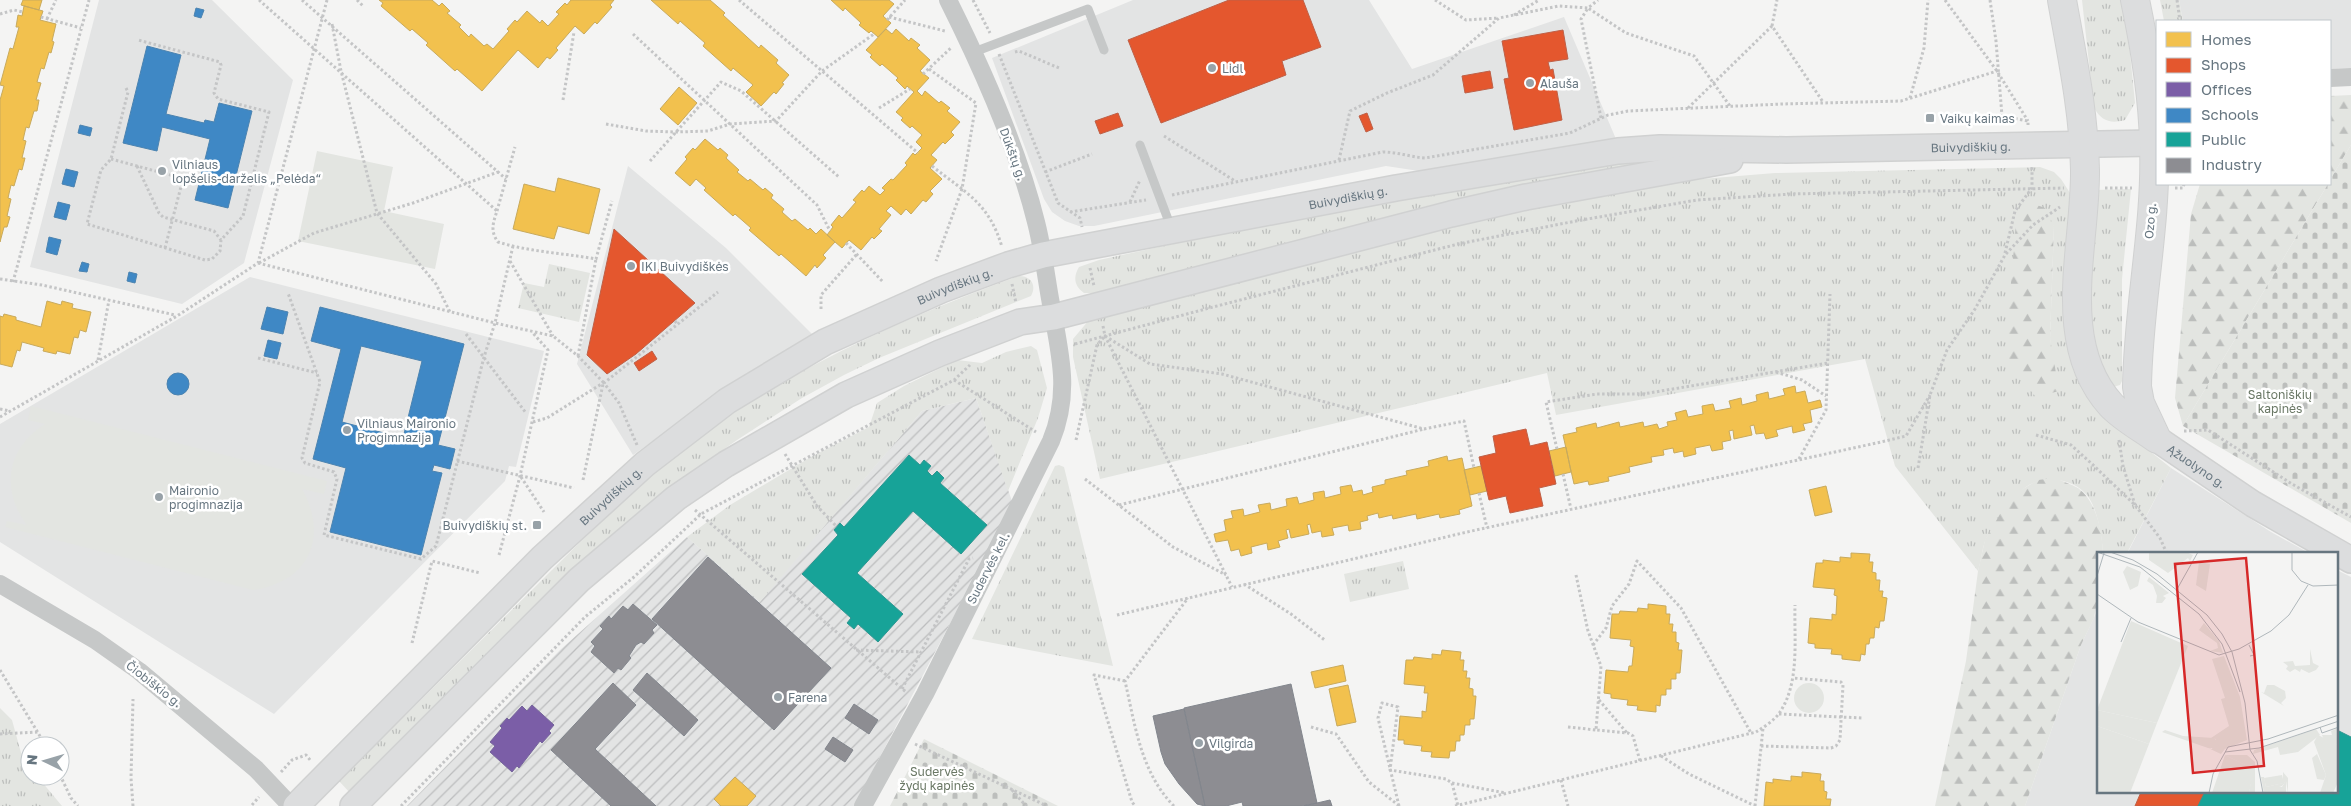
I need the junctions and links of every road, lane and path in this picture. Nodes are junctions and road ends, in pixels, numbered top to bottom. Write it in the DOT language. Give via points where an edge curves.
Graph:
graph roads {
  1 [pos="56,0"];
  2 [pos="89,0"];
  3 [pos="259,0"];
  4 [pos="266,0"];
  5 [pos="302,0"];
  6 [pos="328,0"];
  7 [pos="357,0"];
  8 [pos="739,0"];
  9 [pos="905,0"];
  10 [pos="948,0"];
  11 [pos="973,0"];
  12 [pos="1435,0"];
  13 [pos="1539,0"];
  14 [pos="1598,0"];
  15 [pos="1777,0"];
  16 [pos="1928,0"];
  17 [pos="1945,0"];
  18 [pos="1990,0"];
  19 [pos="2062,0"];
  20 [pos="2135,0"];
  21 [pos="2178,0"];
  22 [pos="264,4"];
  23 [pos="364,6"];
  24 [pos="1588,8"];
  25 [pos="23,12"];
  26 [pos="0,14"];
  27 [pos="323,16"];
  28 [pos="1512,16"];
  29 [pos="41,17"];
  30 [pos="1499,18"];
  31 [pos="47,19"];
  32 [pos="2180,20"];
  33 [pos="332,24"];
  34 [pos="1772,26"];
  35 [pos="82,28"];
  36 [pos="574,32"];
  37 [pos="946,32"];
  38 [pos="633,34"];
  39 [pos="874,34"];
  40 [pos="138,40"];
  41 [pos="995,43"];
  42 [pos="314,47"];
  43 [pos="952,47"];
  44 [pos="1104,50"];
  45 [pos="974,52"];
  46 [pos="1001,58"];
  47 [pos="1059,68"];
  48 [pos="929,69"];
  49 [pos="341,71"];
  50 [pos="822,71"];
  51 [pos="1997,71"];
  52 [pos="924,74"];
  53 [pos="2351,77"];
  54 [pos="2331,78"];
  55 [pos="1713,84"];
  56 [pos="126,88"];
  57 [pos="910,89"];
  58 [pos="1910,98"];
  59 [pos="563,100"];
  60 [pos="705,100"];
  61 [pos="1823,103"];
  62 [pos="1731,106"];
  63 [pos="879,108"];
  64 [pos="1688,108"];
  65 [pos="1602,118"];
  66 [pos="776,121"];
  67 [pos="2028,121"];
  68 [pos="606,124"];
  69 [pos="730,124"];
  70 [pos="676,132"];
  71 [pos="1164,136"];
  72 [pos="2156,143"];
  73 [pos="1140,145"];
  74 [pos="2084,146"];
  75 [pos="515,147"];
  76 [pos="1786,150"];
  77 [pos="918,153"];
  78 [pos="1092,154"];
  79 [pos="111,159"];
  80 [pos="1339,160"];
  81 [pos="650,161"];
  82 [pos="137,166"];
  83 [pos="932,166"];
  84 [pos="498,172"];
  85 [pos="1045,172"];
  86 [pos="840,178"];
  87 [pos="183,179"];
  88 [pos="506,179"];
  89 [pos="1236,181"];
  90 [pos="196,182"];
  91 [pos="468,184"];
  92 [pos="2032,188"];
  93 [pos="2068,188"];
  94 [pos="962,190"];
  95 [pos="1160,198"];
  96 [pos="612,201"];
  97 [pos="2066,204"];
  98 [pos="497,211"];
  99 [pos="1070,212"];
  100 [pos="377,213"];
  101 [pos="172,219"];
  102 [pos="1172,230"];
  103 [pos="830,231"];
  104 [pos="221,240"];
  105 [pos="846,243"];
  106 [pos="513,246"];
  107 [pos="1086,247"];
  108 [pos="165,248"];
  109 [pos="857,254"];
  110 [pos="1043,255"];
  111 [pos="2005,255"];
  112 [pos="510,260"];
  113 [pos="596,260"];
  114 [pos="936,261"];
  115 [pos="258,263"];
  116 [pos="1008,265"];
  117 [pos="0,278"];
  118 [pos="13,282"];
  119 [pos="884,282"];
  120 [pos="718,292"];
  121 [pos="288,293"];
  122 [pos="1830,294"];
  123 [pos="110,300"];
  124 [pos="1097,305"];
  125 [pos="821,309"];
  126 [pos="450,312"];
  127 [pos="176,316"];
  128 [pos="1054,317"];
  129 [pos="675,321"];
  130 [pos="1020,322"];
  131 [pos="495,323"];
  132 [pos="678,325"];
  133 [pos="532,332"];
  134 [pos="466,334"];
  135 [pos="553,336"];
  136 [pos="1105,336"];
  137 [pos="578,356"];
  138 [pos="484,357"];
  139 [pos="258,358"];
  140 [pos="98,360"];
  141 [pos="1828,363"];
  142 [pos="1775,372"];
  143 [pos="317,373"];
  144 [pos="604,383"];
  145 [pos="1930,395"];
  146 [pos="1827,396"];
  147 [pos="0,409"];
  148 [pos="11,411"];
  149 [pos="526,413"];
  150 [pos="0,417"];
  151 [pos="533,422"];
  152 [pos="1424,429"];
  153 [pos="2036,435"];
  154 [pos="2166,435"];
  155 [pos="1076,440"];
  156 [pos="2119,440"];
  157 [pos="1051,441"];
  158 [pos="1557,449"];
  159 [pos="1799,460"];
  160 [pos="457,461"];
  161 [pos="645,464"];
  162 [pos="792,464"];
  163 [pos="1474,468"];
  164 [pos="1918,468"];
  165 [pos="1563,474"];
  166 [pos="520,476"];
  167 [pos="1084,479"];
  168 [pos="583,480"];
  169 [pos="574,488"];
  170 [pos="1182,488"];
  171 [pos="1479,492"];
  172 [pos="676,498"];
  173 [pos="1119,505"];
  174 [pos="2135,505"];
  175 [pos="1571,509"];
  176 [pos="544,512"];
  177 [pos="701,514"];
  178 [pos="2351,516"];
  179 [pos="837,527"];
  180 [pos="1487,528"];
  181 [pos="2166,552"];
  182 [pos="2337,552"];
  183 [pos="2338,553"];
  184 [pos="499,555"];
  185 [pos="993,557"];
  186 [pos="2351,560"];
  187 [pos="480,573"];
  188 [pos="1226,575"];
  189 [pos="1576,575"];
  190 [pos="0,584"];
  191 [pos="1243,584"];
  192 [pos="1232,587"];
  193 [pos="1188,598"];
  194 [pos="1794,604"];
  195 [pos="1117,615"];
  196 [pos="1326,641"];
  197 [pos="412,643"];
  198 [pos="1593,645"];
  199 [pos="856,650"];
  200 [pos="921,652"];
  201 [pos="0,670"];
  202 [pos="1793,678"];
  203 [pos="1125,681"];
  204 [pos="902,689"];
  205 [pos="133,699"];
  206 [pos="1598,700"];
  207 [pos="920,704"];
  208 [pos="1779,714"];
  209 [pos="1841,716"];
  210 [pos="1862,718"];
  211 [pos="1568,726"];
  212 [pos="1310,727"];
  213 [pos="1762,728"];
  214 [pos="1596,730"];
  215 [pos="39,732"];
  216 [pos="1628,733"];
  217 [pos="1750,733"];
  218 [pos="0,734"];
  219 [pos="41,736"];
  220 [pos="901,738"];
  221 [pos="1761,746"];
  222 [pos="306,755"];
  223 [pos="1660,756"];
  224 [pos="292,760"];
  225 [pos="1640,760"];
  226 [pos="1390,770"];
  227 [pos="1561,780"];
  228 [pos="1452,783"];
  229 [pos="65,786"];
  230 [pos="1010,788"];
  231 [pos="1507,793"];
  232 [pos="78,806"];
  233 [pos="133,806"];
  234 [pos="291,806"];
  235 [pos="296,806"];
  236 [pos="353,806"];
  237 [pos="401,806"];
  238 [pos="864,806"];
  239 [pos="1026,806"];
  240 [pos="1047,806"];
  241 [pos="1135,806"];
  242 [pos="1174,806"];
  243 [pos="1399,806"];
  244 [pos="1457,806"];
  245 [pos="1568,806"];
  246 [pos="1755,806"];
  1 -- 31 [label="path"];
  2 -- 35 [label="path"];
  3 -- 22 [label="path"];
  4 -- 22 [label="path"];
  5 -- 27 [label="path"];
  6 -- 27 [label="path"];
  7 -- 23 [label="path"];
  8 -- 50 [label="path"];
  9 -- 37 [label="path" via="888,18"];
  10 -- 45 [label="street, Dūkštų g."];
  11 -- 41 [label="path"];
  12 -- 30 [label="path" via="1466,20"];
  13 -- 28 [label="path"];
  14 -- 24 [label="path"];
  15 -- 34 [label="path"];
  16 -- 58 [label="path" via="1924,48"];
  17 -- 51 [label="path"];
  18 -- 51 [label="path"];
  19 -- 74 [label="main road"];
  20 -- 72 [label="main road, Ozo g."];
  21 -- 32 [label="path"];
  22 -- 42 [label="path"];
  24 -- 28 [label="path" via="1559,6"];
  24 -- 55 [label="path" via="1626,33 1694,56"];
  24 -- 65 [label="path" via="1581,19"];
  25 -- 26 [label="path" via="14,10"];
  27 -- 33 [label="path"];
  27 -- 42 [label="path"];
  28 -- 30 [label="path"];
  29 -- 31 [label="path"];
  30 -- 80 [label="path" via="1433,75 1350,111"];
  31 -- 35 [label="path"];
  33 -- 49 [label="path"];
  33 -- 84 [label="path"];
  34 -- 55 [label="path"];
  34 -- 61 [label="path"];
  35 -- 118 [label="path"];
  36 -- 59 [label="path"];
  38 -- 60 [label="path"];
  39 -- 50 [label="path"];
  40 -- 104 [label="path" via="220,62 214,93 218,99 270,112 243,216"];
  41 -- 44 [label="lane" via="1088,9"];
  41 -- 45 [label="lane"];
  41 -- 46 [label="path"];
  42 -- 49 [label="path"];
  42 -- 115 [label="path"];
  43 -- 48 [label="path"];
  45 -- 110 [label="street, Dūkštų g." via="1018,165"];
  46 -- 47 [label="path" via="1019,51"];
  46 -- 85 [label="path"];
  48 -- 52 [label="path"];
  48 -- 94 [label="path" via="976,103"];
  49 -- 91 [label="path"];
  49 -- 100 [label="path"];
  50 -- 66 [label="path"];
  50 -- 77 [label="path"];
  51 -- 58 [label="path"];
  51 -- 67 [label="path"];
  53 -- 54 [label="street"];
  55 -- 62 [label="path"];
  55 -- 64 [label="path"];
  56 -- 79 [label="path" via="128,92"];
  57 -- 63 [label="path"];
  58 -- 61 [label="path"];
  60 -- 66 [label="path" via="721,82 741,91"];
  60 -- 69 [label="path"];
  60 -- 70 [label="path"];
  61 -- 62 [label="path"];
  62 -- 64 [label="path"];
  64 -- 65 [label="path" via="1628,111"];
  65 -- 80 [label="path" via="1570,134 1425,158 1403,152 1383,152"];
  66 -- 69 [label="path"];
  66 -- 86 [label="path"];
  68 -- 70 [label="path"];
  69 -- 70 [label="path" via="708,131"];
  69 -- 103 [label="path" via="817,205"];
  70 -- 81 [label="path"];
  71 -- 89 [label="path"];
  72 -- 74 [label="main road, Buivydiškių g."];
  72 -- 154 [label="main road, Ozo g." via="2137,387 2140,403"];
  73 -- 95 [label="lane"];
  74 -- 76 [label="main road, Buivydiškių g."];
  74 -- 154 [label="main road, Ąžuolyno g." via="2085,188 2076,307 2083,352 2096,384 2111,405"];
  75 -- 88 [label="path"];
  76 -- 102 [label="main road, Buivydiškių g." via="1660,148 1618,151"];
  76 -- 124 [label="main road, Buivydiškių g." via="1450,214"];
  78 -- 85 [label="path"];
  79 -- 82 [label="path"];
  79 -- 108 [label="path" via="101,170 87,224"];
  80 -- 89 [label="path"];
  82 -- 87 [label="path"];
  82 -- 101 [label="path" via="159,213"];
  83 -- 94 [label="path"];
  84 -- 88 [label="path"];
  84 -- 91 [label="path"];
  85 -- 99 [label="path" via="1058,203"];
  87 -- 90 [label="path"];
  87 -- 101 [label="path"];
  88 -- 98 [label="path"];
  89 -- 95 [label="path"];
  91 -- 98 [label="path"];
  91 -- 100 [label="path"];
  92 -- 93 [label="path"];
  92 -- 111 [label="path" via="2015,211"];
  92 -- 136 [label="path" via="1697,200 1458,244"];
  94 -- 114 [label="path"];
  94 -- 116 [label="path" via="982,205 992,219"];
  95 -- 99 [label="path"];
  95 -- 102 [label="lane"];
  96 -- 113 [label="path"];
  97 -- 111 [label="path" via="2033,225"];
  98 -- 106 [label="path" via="493,236 498,242"];
  99 -- 107 [label="path" via="1080,218"];
  100 -- 115 [label="path" via="314,233"];
  100 -- 126 [label="path" via="436,284"];
  101 -- 104 [label="path" via="214,231"];
  101 -- 108 [label="path"];
  102 -- 107 [label="main road, Buivydiškių g."];
  104 -- 108 [label="path" via="220,251 212,259 205,260"];
  105 -- 109 [label="path"];
  106 -- 112 [label="path"];
  106 -- 113 [label="path"];
  107 -- 110 [label="main road, Buivydiškių g."];
  107 -- 124 [label="path"];
  109 -- 119 [label="path"];
  109 -- 125 [label="path" via="821,295"];
  110 -- 116 [label="main road, Buivydiškių g."];
  110 -- 128 [label="street, Dūkštų g."];
  111 -- 145 [label="path" via="1975,310 1947,350"];
  112 -- 131 [label="path"];
  112 -- 135 [label="path"];
  113 -- 137 [label="path"];
  115 -- 126 [label="path"];
  115 -- 127 [label="path"];
  116 -- 130 [label="path"];
  116 -- 161 [label="main road, Buivydiškių g." via="941,290 825,342 727,400"];
  117 -- 118 [label="path"];
  118 -- 123 [label="path"];
  120 -- 132 [label="path"];
  121 -- 143 [label="path"];
  122 -- 141 [label="path"];
  123 -- 127 [label="path"];
  123 -- 140 [label="path"];
  124 -- 128 [label="main road, Buivydiškių g."];
  124 -- 136 [label="path"];
  126 -- 131 [label="path"];
  127 -- 140 [label="path"];
  128 -- 130 [label="main road, Buivydiškių g."];
  128 -- 157 [label="street, Sudervės kel." via="1063,395"];
  129 -- 132 [label="path"];
  130 -- 172 [label="main road, Buivydiškių g." via="940,353 846,396 726,464"];
  131 -- 133 [label="path"];
  131 -- 138 [label="path"];
  132 -- 144 [label="path"];
  133 -- 135 [label="path"];
  133 -- 151 [label="path" via="548,350"];
  134 -- 138 [label="path"];
  135 -- 137 [label="path"];
  136 -- 152 [label="path" via="1150,364 1222,374"];
  136 -- 155 [label="path" via="1098,345"];
  136 -- 170 [label="path"];
  137 -- 144 [label="path"];
  138 -- 149 [label="path"];
  138 -- 160 [label="path"];
  139 -- 143 [label="path"];
  140 -- 148 [label="path"];
  141 -- 142 [label="path"];
  141 -- 146 [label="path"];
  142 -- 146 [label="path" via="1802,380"];
  142 -- 158 [label="path" via="1643,394 1597,394 1546,402"];
  143 -- 160 [label="path" via="320,382 302,458 305,463 334,472 337,479 324,535 421,559 436,546"];
  144 -- 151 [label="path" via="547,418"];
  144 -- 161 [label="path" via="620,403"];
  144 -- 168 [label="path"];
  145 -- 159 [label="path" via="1906,436"];
  145 -- 164 [label="path"];
  146 -- 159 [label="path" via="1826,410"];
  147 -- 148 [label="path"];
  148 -- 150 [label="path"];
  151 -- 166 [label="path"];
  152 -- 163 [label="path" via="1464,422"];
  152 -- 170 [label="path"];
  153 -- 174 [label="path" via="2071,445"];
  154 -- 178 [label="path" via="2208,430 2292,484"];
  154 -- 182 [label="main road, Ąžuolyno g." via="2253,504"];
  156 -- 174 [label="path"];
  157 -- 162 [label="path" via="954,380"];
  157 -- 185 [label="street, Sudervės kel."];
  159 -- 175 [label="path"];
  160 -- 166 [label="path"];
  161 -- 235 [label="main road, Buivydiškių g." via="542,558"];
  162 -- 177 [label="path"];
  162 -- 179 [label="path" via="817,506"];
  165 -- 175 [label="path"];
  166 -- 169 [label="path"];
  166 -- 176 [label="path"];
  166 -- 184 [label="path"];
  167 -- 173 [label="path"];
  170 -- 173 [label="path"];
  170 -- 188 [label="path"];
  171 -- 180 [label="path"];
  172 -- 177 [label="path"];
  172 -- 236 [label="main road, Buivydiškių g." via="579,580"];
  173 -- 188 [label="path" via="1173,547"];
  174 -- 181 [label="path" via="2160,538"];
  175 -- 180 [label="path"];
  177 -- 199 [label="path"];
  177 -- 237 [label="path" via="634,578 585,617"];
  180 -- 191 [label="path"];
  183 -- 186 [label="main road, Ąžuolyno g."];
  185 -- 200 [label="path" via="969,559"];
  185 -- 207 [label="street, Sudervės kel."];
  187 -- 197 [label="path" via="432,561"];
  188 -- 192 [label="path"];
  189 -- 198 [label="path"];
  190 -- 234 [label="street, Čiobiškio g." via="139,671 261,774"];
  191 -- 192 [label="path"];
  191 -- 196 [label="path"];
  192 -- 193 [label="path"];
  193 -- 195 [label="path"];
  193 -- 203 [label="path"];
  194 -- 202 [label="path"];
  198 -- 206 [label="path" via="1601,666"];
  198 -- 217 [label="path" via="1606,628 1612,606 1628,584 1637,562 1681,608"];
  199 -- 200 [label="path"];
  199 -- 204 [label="path"];
  200 -- 204 [label="path"];
  201 -- 215 [label="path"];
  202 -- 208 [label="path" via="1789,696"];
  202 -- 209 [label="path" via="1841,682"];
  203 -- 241 [label="path" via="1094,675"];
  203 -- 242 [label="path" via="1148,771"];
  204 -- 207 [label="path"];
  205 -- 233 [label="path"];
  206 -- 214 [label="path"];
  206 -- 216 [label="path"];
  207 -- 220 [label="street, Sudervės kel."];
  208 -- 209 [label="path"];
  208 -- 213 [label="path"];
  209 -- 210 [label="path"];
  209 -- 221 [label="path" via="1840,740 1831,748"];
  211 -- 214 [label="path"];
  212 -- 243 [label="path" via="1336,734 1369,782"];
  213 -- 217 [label="path"];
  213 -- 221 [label="path"];
  214 -- 216 [label="path"];
  215 -- 218 [label="path"];
  215 -- 219 [label="path"];
  216 -- 225 [label="path" via="1635,739"];
  217 -- 223 [label="path"];
  220 -- 230 [label="path"];
  220 -- 238 [label="street, Sudervės kel."];
  221 -- 246 [label="path"];
  222 -- 224 [label="path"];
  223 -- 225 [label="path"];
  223 -- 246 [label="path"];
  225 -- 227 [label="path"];
  226 -- 226 [label="path" via="1398,707 1382,703 1378,718"];
  226 -- 228 [label="path" via="1446,779"];
  226 -- 243 [label="path"];
  227 -- 231 [label="path"];
  227 -- 245 [label="path"];
  228 -- 231 [label="path"];
  228 -- 244 [label="path"];
  229 -- 232 [label="path"];
  230 -- 239 [label="path"];
  230 -- 240 [label="path"];
  231 -- 244 [label="path"];
}
